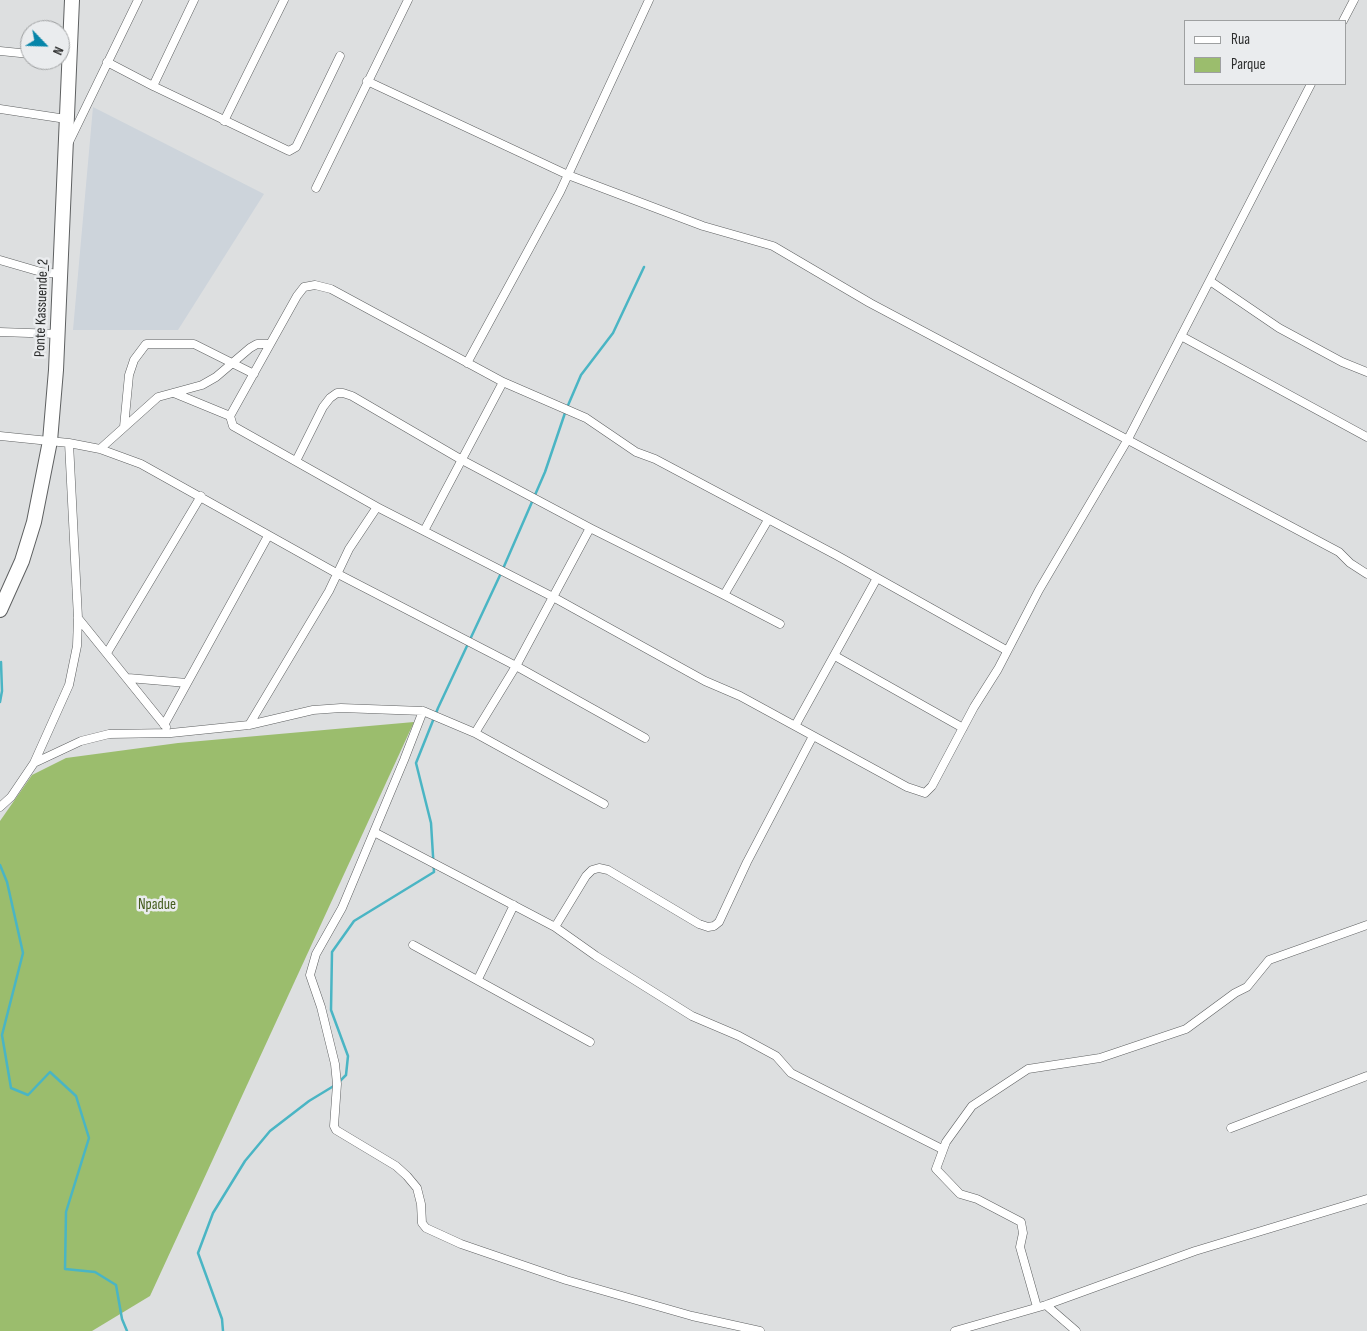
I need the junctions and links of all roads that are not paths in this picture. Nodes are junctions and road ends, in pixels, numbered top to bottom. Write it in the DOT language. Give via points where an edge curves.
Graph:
graph roads {
  1 [pos="72,0"];
  2 [pos="138,0"];
  3 [pos="194,0"];
  4 [pos="284,0"];
  5 [pos="408,0"];
  6 [pos="649,0"];
  7 [pos="1354,0"];
  8 [pos="70,20"];
  9 [pos="1344,20"];
  10 [pos="1,53"];
  11 [pos="20,54"];
  12 [pos="340,56"];
  13 [pos="107,62"];
  14 [pos="65,70"];
  15 [pos="367,81"];
  16 [pos="1310,85"];
  17 [pos="153,86"];
  18 [pos="0,109"];
  19 [pos="66,119"];
  20 [pos="224,121"];
  21 [pos="64,151"];
  22 [pos="568,175"];
  23 [pos="316,188"];
  24 [pos="0,260"];
  25 [pos="60,274"];
  26 [pos="1210,281"];
  27 [pos="0,332"];
  28 [pos="58,334"];
  29 [pos="1181,336"];
  30 [pos="270,344"];
  31 [pos="232,363"];
  32 [pos="467,363"];
  33 [pos="1367,372"];
  34 [pos="254,374"];
  35 [pos="503,382"];
  36 [pos="174,392"];
  37 [pos="230,416"];
  38 [pos="124,427"];
  39 [pos="0,436"];
  40 [pos="1367,437"];
  41 [pos="1128,439"];
  42 [pos="50,441"];
  43 [pos="69,443"];
  44 [pos="100,449"];
  45 [pos="462,460"];
  46 [pos="296,461"];
  47 [pos="200,496"];
  48 [pos="377,507"];
  49 [pos="768,520"];
  50 [pos="590,528"];
  51 [pos="424,531"];
  52 [pos="268,536"];
  53 [pos="338,574"];
  54 [pos="1367,574"];
  55 [pos="878,578"];
  56 [pos="724,595"];
  57 [pos="553,597"];
  58 [pos="0,610"];
  59 [pos="78,618"];
  60 [pos="780,624"];
  61 [pos="1006,650"];
  62 [pos="107,653"];
  63 [pos="834,656"];
  64 [pos="516,666"];
  65 [pos="128,678"];
  66 [pos="187,683"];
  67 [pos="423,711"];
  68 [pos="164,725"];
  69 [pos="249,725"];
  70 [pos="795,726"];
  71 [pos="963,728"];
  72 [pos="171,733"];
  73 [pos="475,733"];
  74 [pos="813,736"];
  75 [pos="646,738"];
  76 [pos="34,763"];
  77 [pos="604,804"];
  78 [pos="0,806"];
  79 [pos="374,832"];
  80 [pos="514,906"];
  81 [pos="1367,925"];
  82 [pos="554,927"];
  83 [pos="413,945"];
  84 [pos="478,979"];
  85 [pos="590,1042"];
  86 [pos="1367,1076"];
  87 [pos="1231,1128"];
  88 [pos="942,1149"];
  89 [pos="1367,1199"];
  90 [pos="1046,1305"];
  91 [pos="1037,1307"];
  92 [pos="760,1331"];
  93 [pos="955,1331"];
  94 [pos="1076,1331"];
  1 -- 8 [label="highway, Ponte Kassuende_2"];
  2 -- 13 [label="street"];
  3 -- 17 [label="street"];
  4 -- 20 [label="street"];
  5 -- 15 [label="street"];
  6 -- 22 [label="street"];
  7 -- 9 [label="street"];
  10 -- 11 [label="street"];
  12 -- 20 [label="street" via="292,150"];
  13 -- 17 [label="street"];
  13 -- 21 [label="street"];
  14 -- 19 [label="highway, Ponte Kassuende_2"];
  15 -- 22 [label="street"];
  15 -- 23 [label="street"];
  16 -- 26 [label="street"];
  17 -- 20 [label="street"];
  18 -- 19 [label="street"];
  19 -- 21 [label="highway, Ponte Kassuende_2"];
  21 -- 25 [label="highway, Ponte Kassuende_2"];
  22 -- 32 [label="street"];
  22 -- 41 [label="street" via="703,226 773,246 884,311"];
  24 -- 25 [label="street" via="40,272"];
  25 -- 28 [label="highway, Ponte Kassuende_2"];
  26 -- 29 [label="street"];
  26 -- 33 [label="street" via="1279,328"];
  27 -- 28 [label="street"];
  28 -- 42 [label="highway, Ponte Kassuende_2"];
  29 -- 40 [label="street"];
  29 -- 41 [label="street"];
  30 -- 31 [label="street" via="257,344"];
  30 -- 32 [label="street" via="297,296 304,288 316,285 331,289"];
  30 -- 34 [label="street"];
  31 -- 34 [label="street"];
  31 -- 36 [label="street" via="202,385"];
  31 -- 38 [label="street" via="194,344 146,344 134,360 130,375"];
  32 -- 35 [label="street"];
  34 -- 37 [label="street"];
  35 -- 45 [label="street"];
  35 -- 49 [label="street" via="586,418 636,452"];
  36 -- 37 [label="street"];
  36 -- 38 [label="street" via="158,397"];
  37 -- 46 [label="street" via="233,426"];
  38 -- 44 [label="street"];
  39 -- 42 [label="street"];
  41 -- 54 [label="street" via="1339,552"];
  41 -- 61 [label="street"];
  42 -- 43 [label="street"];
  42 -- 58 [label="highway, Ponte Kassuende_2" via="34,522 22,561"];
  43 -- 44 [label="street"];
  43 -- 59 [label="street"];
  44 -- 47 [label="street" via="141,464"];
  45 -- 46 [label="street" via="352,396 337,393 323,407"];
  45 -- 50 [label="street"];
  45 -- 51 [label="street"];
  46 -- 48 [label="street"];
  47 -- 52 [label="street"];
  47 -- 62 [label="street"];
  48 -- 51 [label="street"];
  48 -- 53 [label="street"];
  49 -- 55 [label="street"];
  49 -- 56 [label="street"];
  50 -- 56 [label="street"];
  50 -- 57 [label="street"];
  51 -- 57 [label="street"];
  52 -- 53 [label="street"];
  52 -- 66 [label="street"];
  53 -- 64 [label="street"];
  53 -- 69 [label="street"];
  55 -- 61 [label="street"];
  55 -- 63 [label="street"];
  56 -- 60 [label="street"];
  57 -- 64 [label="street"];
  57 -- 70 [label="street" via="705,681"];
  59 -- 62 [label="street"];
  59 -- 76 [label="street" via="77,646 69,685"];
  61 -- 71 [label="street"];
  62 -- 65 [label="street"];
  63 -- 70 [label="street"];
  63 -- 71 [label="street"];
  64 -- 73 [label="street"];
  64 -- 75 [label="street"];
  65 -- 66 [label="street"];
  65 -- 68 [label="street"];
  66 -- 68 [label="street"];
  67 -- 69 [label="street" via="313,710"];
  67 -- 73 [label="street"];
  67 -- 79 [label="street"];
  68 -- 72 [label="street"];
  69 -- 72 [label="street"];
  70 -- 74 [label="street"];
  71 -- 74 [label="street" via="932,786 925,793 907,787"];
  72 -- 76 [label="street" via="95,736"];
  73 -- 77 [label="street"];
  74 -- 82 [label="street" via="746,862 719,922 714,926 699,924 608,870 599,868 586,876"];
  76 -- 78 [label="street"];
  79 -- 80 [label="street"];
  79 -- 92 [label="street" via="342,908 316,954 310,975 335,1064 336,1130 407,1176 417,1188 422,1204 422,1223 426,1228 461,1244 566,1280 692,1316"];
  80 -- 82 [label="street"];
  80 -- 84 [label="street"];
  81 -- 88 [label="street" via="1269,960 1248,987 1186,1029 1100,1058 1028,1069 972,1106"];
  82 -- 88 [label="street" via="692,1016 776,1056 791,1074"];
  83 -- 84 [label="street"];
  84 -- 85 [label="street"];
  86 -- 87 [label="street"];
  88 -- 91 [label="street" via="936,1169 956,1192 1021,1222 1020,1247"];
  89 -- 90 [label="street" via="1195,1251"];
  90 -- 91 [label="street"];
  90 -- 94 [label="street"];
  91 -- 93 [label="street"];
}
